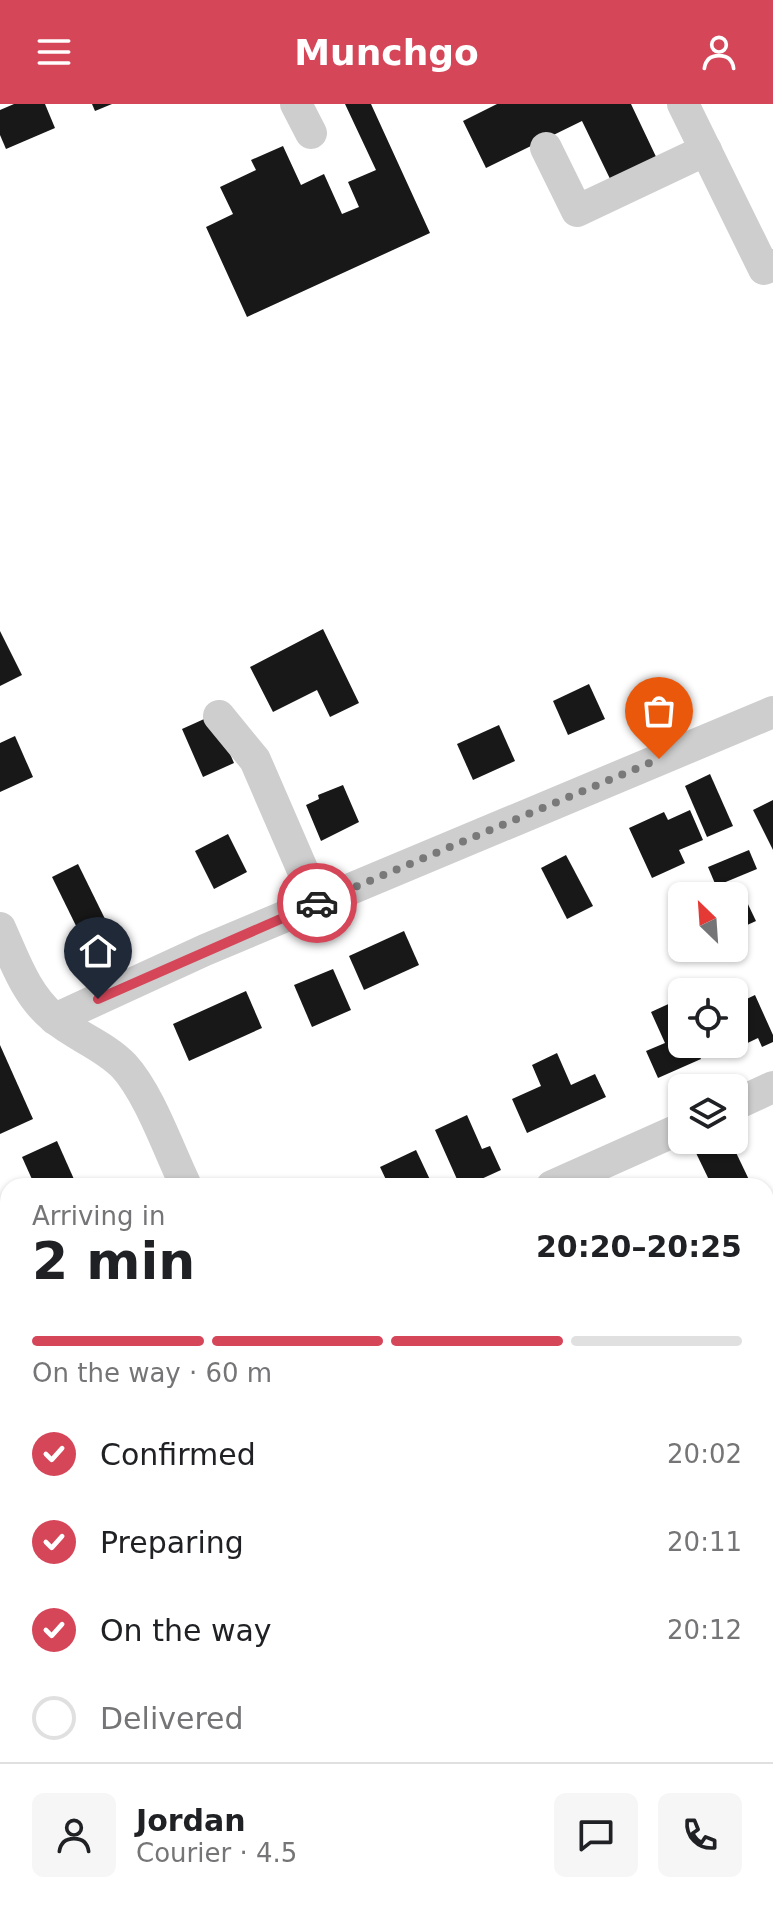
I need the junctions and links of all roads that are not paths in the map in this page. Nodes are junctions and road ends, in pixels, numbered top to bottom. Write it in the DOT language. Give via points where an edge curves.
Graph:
graph roads {
  1 [pos="296,104"];
  2 [pos="683,104"];
  3 [pos="311,133"];
  4 [pos="546,148"];
  5 [pos="706,150"];
  6 [pos="769,267"];
  7 [pos="773,712"];
  8 [pos="219,716"];
  9 [pos="317,903"];
  10 [pos="0,928"];
  11 [pos="55,1019"];
  12 [pos="773,1087"];
  13 [pos="748,1099"];
  14 [pos="668,1134"];
  15 [pos="182,1178"];
  16 [pos="570,1178"];
  1 -- 3 [label="street"];
  2 -- 5 [label="street"];
  4 -- 5 [label="street" via="577,211"];
  5 -- 6 [label="street"];
  7 -- 9 [label="street"];
  8 -- 9 [label="street" via="255,760"];
  9 -- 11 [label="street"];
  10 -- 11 [label="street" via="38,1003"];
  11 -- 15 [label="street" via="124,1066"];
  12 -- 13 [label="street"];
  14 -- 16 [label="street"];
}
